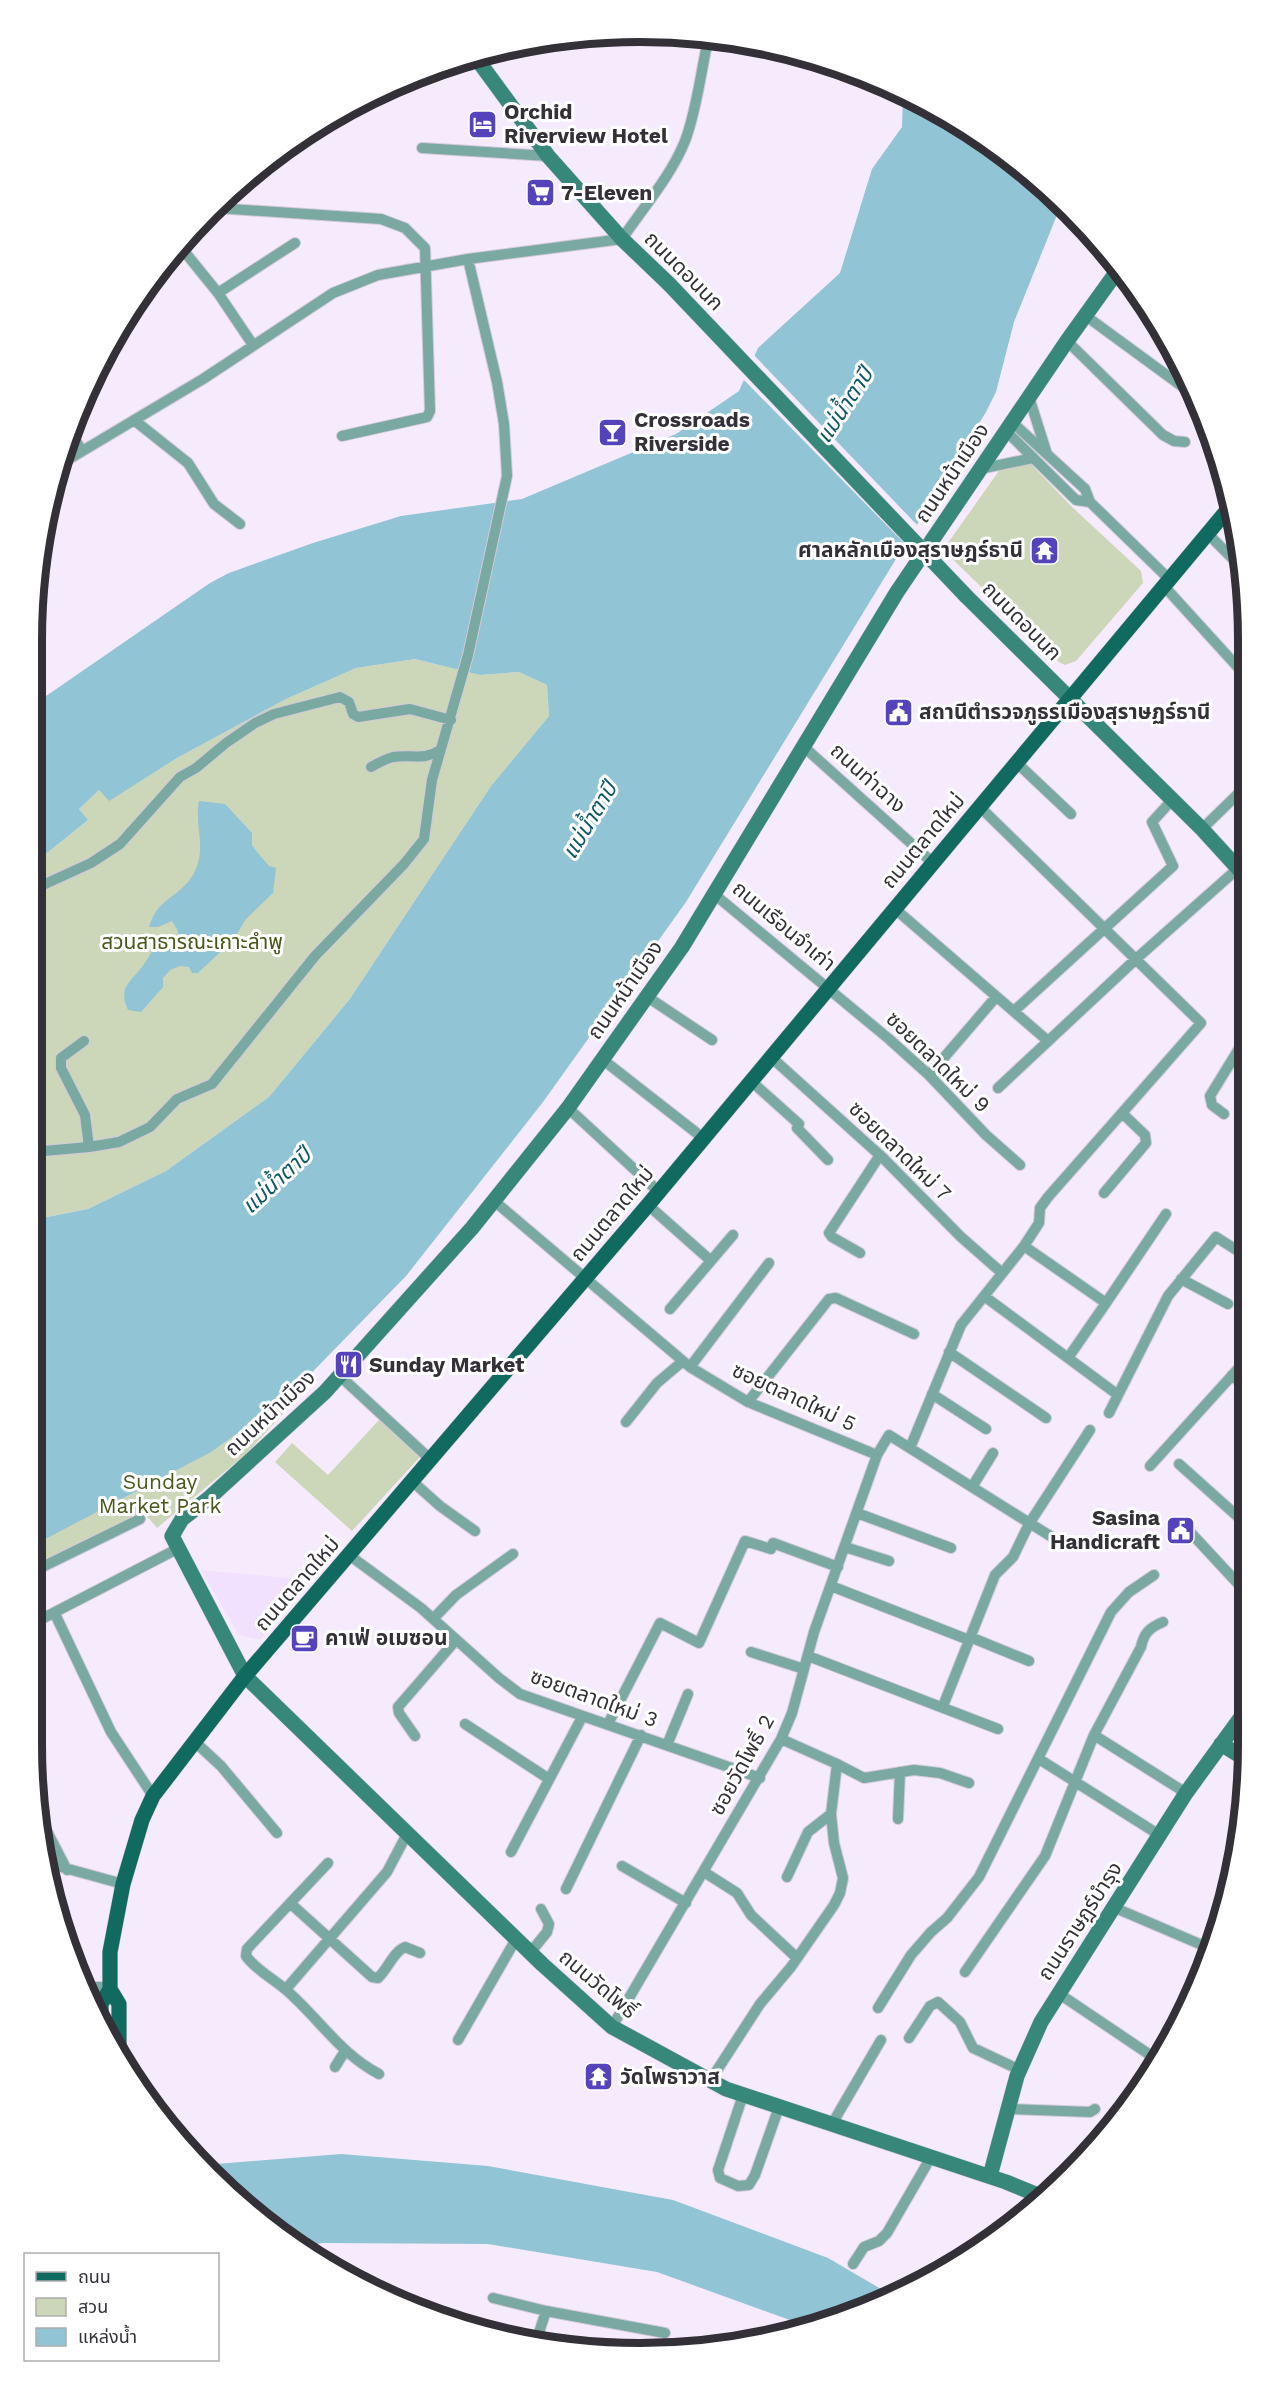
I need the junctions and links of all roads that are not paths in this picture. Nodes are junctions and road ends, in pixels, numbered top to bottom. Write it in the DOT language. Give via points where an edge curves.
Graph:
graph roads {
  1 [pos="707,46"];
  2 [pos="480,64"];
  3 [pos="422,148"];
  4 [pos="548,156"];
  5 [pos="226,209"];
  6 [pos="622,239"];
  7 [pos="295,243"];
  8 [pos="185,252"];
  9 [pos="468,259"];
  10 [pos="426,267"];
  11 [pos="1114,276"];
  12 [pos="218,292"];
  13 [pos="1086,316"];
  14 [pos="1067,341"];
  15 [pos="252,345"];
  16 [pos="1180,385"];
  17 [pos="1029,397"];
  18 [pos="134,420"];
  19 [pos="1009,427"];
  20 [pos="342,436"];
  21 [pos="76,442"];
  22 [pos="1185,442"];
  23 [pos="82,451"];
  24 [pos="1047,455"];
  25 [pos="71,458"];
  26 [pos="1033,458"];
  27 [pos="980,469"];
  28 [pos="1090,502"];
  29 [pos="1225,513"];
  30 [pos="240,524"];
  31 [pos="1207,533"];
  32 [pos="1232,558"];
  33 [pos="1166,582"];
  34 [pos="1238,667"];
  35 [pos="1070,700"];
  36 [pos="451,720"];
  37 [pos="804,747"];
  38 [pos="440,750"];
  39 [pos="1017,763"];
  40 [pos="371,767"];
  41 [pos="1238,794"];
  42 [pos="1172,800"];
  43 [pos="979,806"];
  44 [pos="1071,814"];
  45 [pos="1202,829"];
  46 [pos="933,863"];
  47 [pos="1238,865"];
  48 [pos="1238,872"];
  49 [pos="42,885"];
  50 [pos="714,894"];
  51 [pos="894,908"];
  52 [pos="1103,928"];
  53 [pos="1136,959"];
  54 [pos="828,988"];
  55 [pos="646,996"];
  56 [pos="996,998"];
  57 [pos="1014,1011"];
  58 [pos="712,1040"];
  59 [pos="84,1041"];
  60 [pos="1048,1041"];
  61 [pos="1238,1050"];
  62 [pos="771,1057"];
  63 [pos="602,1059"];
  64 [pos="929,1075"];
  65 [pos="751,1081"];
  66 [pos="998,1088"];
  67 [pos="568,1108"];
  68 [pos="1122,1113"];
  69 [pos="1224,1114"];
  70 [pos="703,1138"];
  71 [pos="89,1148"];
  72 [pos="42,1151"];
  73 [pos="880,1155"];
  74 [pos="828,1160"];
  75 [pos="1020,1165"];
  76 [pos="659,1192"];
  77 [pos="1104,1193"];
  78 [pos="493,1200"];
  79 [pos="648,1205"];
  80 [pos="1166,1214"];
  81 [pos="733,1235"];
  82 [pos="1024,1246"];
  83 [pos="1238,1251"];
  84 [pos="860,1253"];
  85 [pos="710,1260"];
  86 [pos="769,1263"];
  87 [pos="1002,1273"];
  88 [pos="586,1277"];
  89 [pos="1181,1279"];
  90 [pos="984,1296"];
  91 [pos="1106,1303"];
  92 [pos="1228,1304"];
  93 [pos="670,1309"];
  94 [pos="914,1334"];
  95 [pos="949,1352"];
  96 [pos="1068,1358"];
  97 [pos="686,1364"];
  98 [pos="1238,1369"];
  99 [pos="1232,1375"];
  100 [pos="340,1376"];
  101 [pos="1238,1381"];
  102 [pos="932,1394"];
  103 [pos="1118,1395"];
  104 [pos="748,1402"];
  105 [pos="1109,1413"];
  106 [pos="1046,1418"];
  107 [pos="626,1422"];
  108 [pos="986,1429"];
  109 [pos="1090,1430"];
  110 [pos="910,1448"];
  111 [pos="993,1453"];
  112 [pos="877,1455"];
  113 [pos="431,1460"];
  114 [pos="1179,1464"];
  115 [pos="1150,1466"];
  116 [pos="412,1481"];
  117 [pos="972,1487"];
  118 [pos="856,1513"];
  119 [pos="1238,1517"];
  120 [pos="140,1519"];
  121 [pos="1029,1524"];
  122 [pos="475,1531"];
  123 [pos="1191,1533"];
  124 [pos="1063,1544"];
  125 [pos="845,1547"];
  126 [pos="951,1548"];
  127 [pos="177,1549"];
  128 [pos="513,1554"];
  129 [pos="349,1555"];
  130 [pos="890,1561"];
  131 [pos="42,1567"];
  132 [pos="838,1567"];
  133 [pos="1154,1575"];
  134 [pos="1238,1584"];
  135 [pos="831,1586"];
  136 [pos="55,1614"];
  137 [pos="434,1619"];
  138 [pos="42,1620"];
  139 [pos="1163,1622"];
  140 [pos="969,1638"];
  141 [pos="456,1640"];
  142 [pos="751,1652"];
  143 [pos="808,1656"];
  144 [pos="1029,1661"];
  145 [pos="804,1668"];
  146 [pos="245,1676"];
  147 [pos="688,1694"];
  148 [pos="943,1706"];
  149 [pos="582,1717"];
  150 [pos="1238,1721"];
  151 [pos="465,1724"];
  152 [pos="608,1724"];
  153 [pos="998,1729"];
  154 [pos="641,1735"];
  155 [pos="1094,1735"];
  156 [pos="415,1736"];
  157 [pos="781,1739"];
  158 [pos="194,1741"];
  159 [pos="1221,1744"];
  160 [pos="668,1745"];
  161 [pos="1238,1754"];
  162 [pos="1039,1759"];
  163 [pos="837,1764"];
  164 [pos="900,1772"];
  165 [pos="760,1778"];
  166 [pos="549,1779"];
  167 [pos="1074,1779"];
  168 [pos="969,1783"];
  169 [pos="1186,1793"];
  170 [pos="153,1796"];
  171 [pos="831,1814"];
  172 [pos="898,1819"];
  173 [pos="277,1833"];
  174 [pos="406,1834"];
  175 [pos="49,1835"];
  176 [pos="1161,1836"];
  177 [pos="511,1852"];
  178 [pos="328,1863"];
  179 [pos="54,1866"];
  180 [pos="622,1866"];
  181 [pos="67,1870"];
  182 [pos="704,1872"];
  183 [pos="787,1877"];
  184 [pos="123,1884"];
  185 [pos="566,1889"];
  186 [pos="290,1903"];
  187 [pos="686,1903"];
  188 [pos="1113,1907"];
  189 [pos="541,1910"];
  190 [pos="330,1938"];
  191 [pos="516,1939"];
  192 [pos="1203,1945"];
  193 [pos="420,1953"];
  194 [pos="530,1953"];
  195 [pos="797,1958"];
  196 [pos="965,1972"];
  197 [pos="94,1987"];
  198 [pos="110,1988"];
  199 [pos="286,1989"];
  200 [pos="1058,1994"];
  201 [pos="101,2003"];
  202 [pos="878,2008"];
  203 [pos="612,2027"];
  204 [pos="119,2038"];
  205 [pos="909,2038"];
  206 [pos="458,2040"];
  207 [pos="882,2040"];
  208 [pos="345,2051"];
  209 [pos="1151,2055"];
  210 [pos="335,2067"];
  211 [pos="1020,2070"];
  212 [pos="379,2074"];
  213 [pos="710,2081"];
  214 [pos="743,2095"];
  215 [pos="779,2107"];
  216 [pos="1008,2109"];
  217 [pos="1095,2109"];
  218 [pos="832,2124"];
  219 [pos="931,2157"];
  220 [pos="990,2176"];
  221 [pos="1035,2194"];
  222 [pos="853,2264"];
  223 [pos="493,2298"];
  224 [pos="546,2311"];
  225 [pos="665,2333"];
  226 [pos="538,2334"];
  1 -- 6 [label="street" via="684,142"];
  2 -- 4 [label="street, ถนนดอนนก"];
  3 -- 4 [label="street"];
  4 -- 6 [label="street, ถนนดอนนก"];
  5 -- 10 [label="street" via="381,219 405,228 421,243"];
  6 -- 9 [label="street"];
  6 -- 35 [label="street, ถนนดอนนก, bridge"];
  7 -- 12 [label="street"];
  8 -- 12 [label="street"];
  9 -- 10 [label="street"];
  9 -- 36 [label="street" via="501,404 506,488"];
  10 -- 15 [label="street" via="378,275 333,293"];
  10 -- 20 [label="street" via="427,417"];
  11 -- 13 [label="street, ถนนหน้าเมือง"];
  12 -- 15 [label="street"];
  13 -- 14 [label="street, ถนนหน้าเมือง"];
  13 -- 16 [label="street"];
  14 -- 17 [label="street, ถนนหน้าเมือง"];
  14 -- 22 [label="street" via="1163,435"];
  15 -- 18 [label="street" via="203,380"];
  17 -- 19 [label="street, ถนนหน้าเมือง"];
  17 -- 24 [label="street"];
  18 -- 23 [label="street"];
  18 -- 30 [label="street" via="188,463 214,504"];
  19 -- 24 [label="street"];
  19 -- 26 [label="street"];
  19 -- 27 [label="street, ถนนหน้าเมือง"];
  21 -- 23 [label="street"];
  23 -- 25 [label="street"];
  24 -- 28 [label="street" via="1085,489"];
  26 -- 27 [label="street"];
  26 -- 28 [label="street" via="1076,500"];
  27 -- 37 [label="street, ถนนหน้าเมือง" via="897,592"];
  28 -- 33 [label="street"];
  29 -- 31 [label="main road, ถนนตลาดใหม่"];
  31 -- 32 [label="street"];
  31 -- 33 [label="main road, ถนนตลาดใหม่"];
  33 -- 34 [label="street"];
  33 -- 35 [label="main road, ถนนตลาดใหม่"];
  35 -- 39 [label="main road, ถนนตลาดใหม่"];
  35 -- 42 [label="street, ถนนดอนนก"];
  36 -- 38 [label="street"];
  36 -- 49 [label="street" via="410,709 358,717 351,704 337,698 274,714 255,723 180,777 120,844 91,863"];
  37 -- 46 [label="street, ถนนท่าฉาง"];
  37 -- 50 [label="street, ถนนหน้าเมือง"];
  38 -- 40 [label="street" via="418,758 392,757"];
  38 -- 71 [label="street" via="424,838 315,956 212,1084 177,1099 150,1127 119,1142"];
  39 -- 43 [label="main road, ถนนตลาดใหม่"];
  39 -- 44 [label="street"];
  41 -- 45 [label="street"];
  42 -- 45 [label="street, ถนนดอนนก"];
  42 -- 52 [label="street" via="1152,822 1173,866"];
  43 -- 46 [label="main road, ถนนตลาดใหม่"];
  43 -- 52 [label="street"];
  45 -- 47 [label="street, ถนนดอนนก"];
  46 -- 51 [label="main road, ถนนตลาดใหม่"];
  48 -- 53 [label="street"];
  50 -- 54 [label="street, ถนนเรือนจำเก่า"];
  50 -- 55 [label="street, ถนนหน้าเมือง"];
  51 -- 54 [label="main road, ถนนตลาดใหม่"];
  51 -- 56 [label="street"];
  52 -- 53 [label="street"];
  52 -- 57 [label="street"];
  53 -- 60 [label="street"];
  53 -- 68 [label="street" via="1201,1023"];
  54 -- 62 [label="main road, ถนนตลาดใหม่"];
  54 -- 64 [label="street, ซอยตลาดใหม่ 9"];
  55 -- 58 [label="street"];
  55 -- 63 [label="street, ถนนหน้าเมือง"];
  56 -- 57 [label="street"];
  56 -- 64 [label="street"];
  57 -- 60 [label="street"];
  59 -- 71 [label="street" via="61,1058 61,1068 85,1115"];
  60 -- 66 [label="street"];
  61 -- 69 [label="street" via="1210,1096 1212,1105"];
  62 -- 65 [label="main road, ถนนตลาดใหม่"];
  62 -- 73 [label="street, ซอยตลาดใหม่ 7"];
  63 -- 67 [label="street, ถนนหน้าเมือง"];
  63 -- 70 [label="street"];
  64 -- 75 [label="street, ซอยตลาดใหม่ 9"];
  65 -- 70 [label="main road, ถนนตลาดใหม่"];
  65 -- 74 [label="street" via="799,1124 797,1128"];
  67 -- 76 [label="street"];
  67 -- 78 [label="street, ถนนหน้าเมือง"];
  68 -- 77 [label="street" via="1145,1135 1146,1143"];
  68 -- 82 [label="street" via="1048,1197 1040,1208 1039,1223"];
  70 -- 76 [label="main road, ถนนตลาดใหม่"];
  71 -- 72 [label="street"];
  73 -- 84 [label="street" via="829,1233"];
  73 -- 87 [label="street, ซอยตลาดใหม่ 7"];
  76 -- 79 [label="main road, ถนนตลาดใหม่"];
  78 -- 88 [label="street, ซอยตลาดใหม่ 5"];
  78 -- 100 [label="street, ถนนหน้าเมือง"];
  79 -- 85 [label="street"];
  79 -- 88 [label="main road, ถนนตลาดใหม่"];
  80 -- 91 [label="street"];
  81 -- 85 [label="street"];
  82 -- 87 [label="street"];
  82 -- 91 [label="street"];
  83 -- 89 [label="street" via="1216,1237"];
  85 -- 93 [label="street"];
  86 -- 97 [label="street"];
  87 -- 90 [label="street"];
  88 -- 97 [label="street, ซอยตลาดใหม่ 5"];
  88 -- 113 [label="main road, ถนนตลาดใหม่"];
  89 -- 92 [label="street"];
  89 -- 103 [label="street" via="1168,1296"];
  90 -- 95 [label="street" via="962,1325"];
  90 -- 96 [label="street"];
  91 -- 96 [label="street"];
  94 -- 104 [label="street" via="836,1298 829,1299"];
  95 -- 102 [label="street"];
  95 -- 106 [label="street"];
  96 -- 103 [label="street"];
  97 -- 104 [label="street, ซอยตลาดใหม่ 5"];
  97 -- 107 [label="street" via="657,1383"];
  98 -- 99 [label="street"];
  99 -- 101 [label="street"];
  99 -- 115 [label="street"];
  100 -- 113 [label="street"];
  100 -- 127 [label="street, ถนนหน้าเมือง" via="182,1519 172,1536"];
  102 -- 108 [label="street"];
  102 -- 110 [label="street"];
  103 -- 105 [label="street"];
  104 -- 112 [label="street, ซอยตลาดใหม่ 5"];
  109 -- 121 [label="street"];
  110 -- 112 [label="street, ซอยวัดโพธิ์ 2" via="889,1435"];
  110 -- 117 [label="street"];
  111 -- 117 [label="street"];
  112 -- 118 [label="street, ซอยวัดโพธิ์ 2"];
  113 -- 116 [label="main road, ถนนตลาดใหม่"];
  114 -- 119 [label="street"];
  116 -- 122 [label="street"];
  116 -- 129 [label="main road, ถนนตลาดใหม่"];
  117 -- 121 [label="street"];
  118 -- 125 [label="street, ซอยวัดโพธิ์ 2"];
  118 -- 126 [label="street"];
  120 -- 131 [label="street"];
  121 -- 124 [label="street"];
  121 -- 140 [label="street" via="1013,1557 995,1575"];
  123 -- 134 [label="street"];
  125 -- 130 [label="street"];
  125 -- 132 [label="street, ซอยวัดโพธิ์ 2"];
  127 -- 136 [label="street"];
  127 -- 146 [label="street"];
  128 -- 137 [label="street" via="456,1595"];
  129 -- 137 [label="street, ซอยตลาดใหม่ 3"];
  129 -- 146 [label="main road, ถนนตลาดใหม่"];
  132 -- 135 [label="street, ซอยวัดโพธิ์ 2"];
  132 -- 152 [label="street" via="774,1543 771,1549 745,1541 699,1643 660,1623"];
  133 -- 162 [label="street" via="1129,1592 1111,1612"];
  135 -- 140 [label="street"];
  135 -- 143 [label="street, ซอยวัดโพธิ์ 2"];
  136 -- 138 [label="street"];
  136 -- 170 [label="street" via="111,1732"];
  137 -- 141 [label="street, ซอยตลาดใหม่ 3"];
  139 -- 155 [label="street" via="1150,1627 1143,1636"];
  140 -- 144 [label="street"];
  140 -- 148 [label="street"];
  141 -- 149 [label="street, ซอยตลาดใหม่ 3" via="520,1694"];
  141 -- 156 [label="street" via="398,1707"];
  142 -- 145 [label="street"];
  143 -- 145 [label="street, ซอยวัดโพธิ์ 2"];
  143 -- 148 [label="street"];
  145 -- 157 [label="street, ซอยวัดโพธิ์ 2"];
  146 -- 158 [label="main road, ถนนตลาดใหม่"];
  146 -- 174 [label="street, ถนนวัดโพธิ์"];
  147 -- 160 [label="street"];
  148 -- 153 [label="street"];
  149 -- 152 [label="street, ซอยตลาดใหม่ 3"];
  149 -- 166 [label="street"];
  150 -- 159 [label="street, ถนนราษฎร์บำรุง"];
  151 -- 166 [label="street"];
  152 -- 154 [label="street, ซอยตลาดใหม่ 3"];
  154 -- 160 [label="street, ซอยตลาดใหม่ 3"];
  154 -- 185 [label="street"];
  155 -- 167 [label="street"];
  155 -- 169 [label="street"];
  157 -- 163 [label="street"];
  157 -- 165 [label="street, ซอยวัดโพธิ์ 2"];
  158 -- 170 [label="main road, ถนนตลาดใหม่"];
  158 -- 173 [label="street" via="221,1766"];
  159 -- 161 [label="street"];
  159 -- 169 [label="street, ถนนราษฎร์บำรุง"];
  160 -- 165 [label="street, ซอยตลาดใหม่ 3"];
  162 -- 167 [label="street"];
  162 -- 202 [label="street" via="979,1877 911,1955"];
  163 -- 164 [label="street" via="864,1778"];
  163 -- 171 [label="street"];
  164 -- 168 [label="street" via="940,1773"];
  164 -- 172 [label="street"];
  165 -- 182 [label="street, ซอยวัดโพธิ์ 2"];
  166 -- 177 [label="street"];
  167 -- 176 [label="street"];
  167 -- 196 [label="street" via="1045,1856"];
  169 -- 176 [label="street, ถนนราษฎร์บำรุง"];
  170 -- 184 [label="main road, ถนนตลาดใหม่"];
  171 -- 183 [label="street" via="808,1832"];
  171 -- 195 [label="street" via="843,1878 840,1893"];
  174 -- 190 [label="street" via="387,1872"];
  174 -- 191 [label="street, ถนนวัดโพธิ์"];
  175 -- 181 [label="street"];
  176 -- 188 [label="street, ถนนราษฎร์บำรุง"];
  178 -- 186 [label="street"];
  179 -- 181 [label="street"];
  180 -- 187 [label="street"];
  181 -- 184 [label="street"];
  182 -- 187 [label="street, ซอยวัดโพธิ์ 2"];
  182 -- 195 [label="street" via="737,1893 751,1915"];
  184 -- 198 [label="main road, ถนนตลาดใหม่" via="110,1952"];
  186 -- 190 [label="street"];
  186 -- 199 [label="street" via="247,1949 246,1956"];
  187 -- 203 [label="street, ซอยวัดโพธิ์ 2"];
  188 -- 192 [label="street"];
  188 -- 200 [label="street, ถนนราษฎร์บำรุง"];
  189 -- 194 [label="street" via="549,1924 547,1932"];
  190 -- 193 [label="street" via="372,1977 384,1973 400,1949"];
  190 -- 199 [label="street"];
  191 -- 194 [label="street, ถนนวัดโพธิ์"];
  191 -- 206 [label="street"];
  194 -- 203 [label="street, ถนนวัดโพธิ์"];
  195 -- 213 [label="street" via="760,2004"];
  197 -- 198 [label="street"];
  198 -- 201 [label="main road"];
  198 -- 204 [label="main road" via="119,2004"];
  199 -- 208 [label="street"];
  200 -- 209 [label="street"];
  200 -- 211 [label="street, ถนนราษฎร์บำรุง"];
  203 -- 213 [label="street, ถนนวัดโพธิ์"];
  205 -- 211 [label="street" via="930,2006 938,2002 960,2022 973,2048"];
  207 -- 218 [label="street"];
  208 -- 210 [label="street"];
  208 -- 212 [label="street"];
  211 -- 216 [label="street, ถนนราษฎร์บำรุง"];
  213 -- 214 [label="street, ถนนวัดโพธิ์"];
  214 -- 215 [label="street, ถนนวัดโพธิ์"];
  214 -- 215 [label="street" via="718,2170 720,2178 738,2186 749,2185 755,2175"];
  215 -- 218 [label="street, ถนนวัดโพธิ์"];
  216 -- 217 [label="street"];
  216 -- 220 [label="street, ถนนราษฎร์บำรุง"];
  218 -- 219 [label="street, ถนนวัดโพธิ์"];
  219 -- 220 [label="street, ถนนวัดโพธิ์"];
  219 -- 222 [label="street" via="887,2233 864,2247"];
  220 -- 221 [label="street, ถนนวัดโพธิ์"];
  223 -- 224 [label="street"];
  224 -- 225 [label="street"];
  224 -- 226 [label="street"];
}
